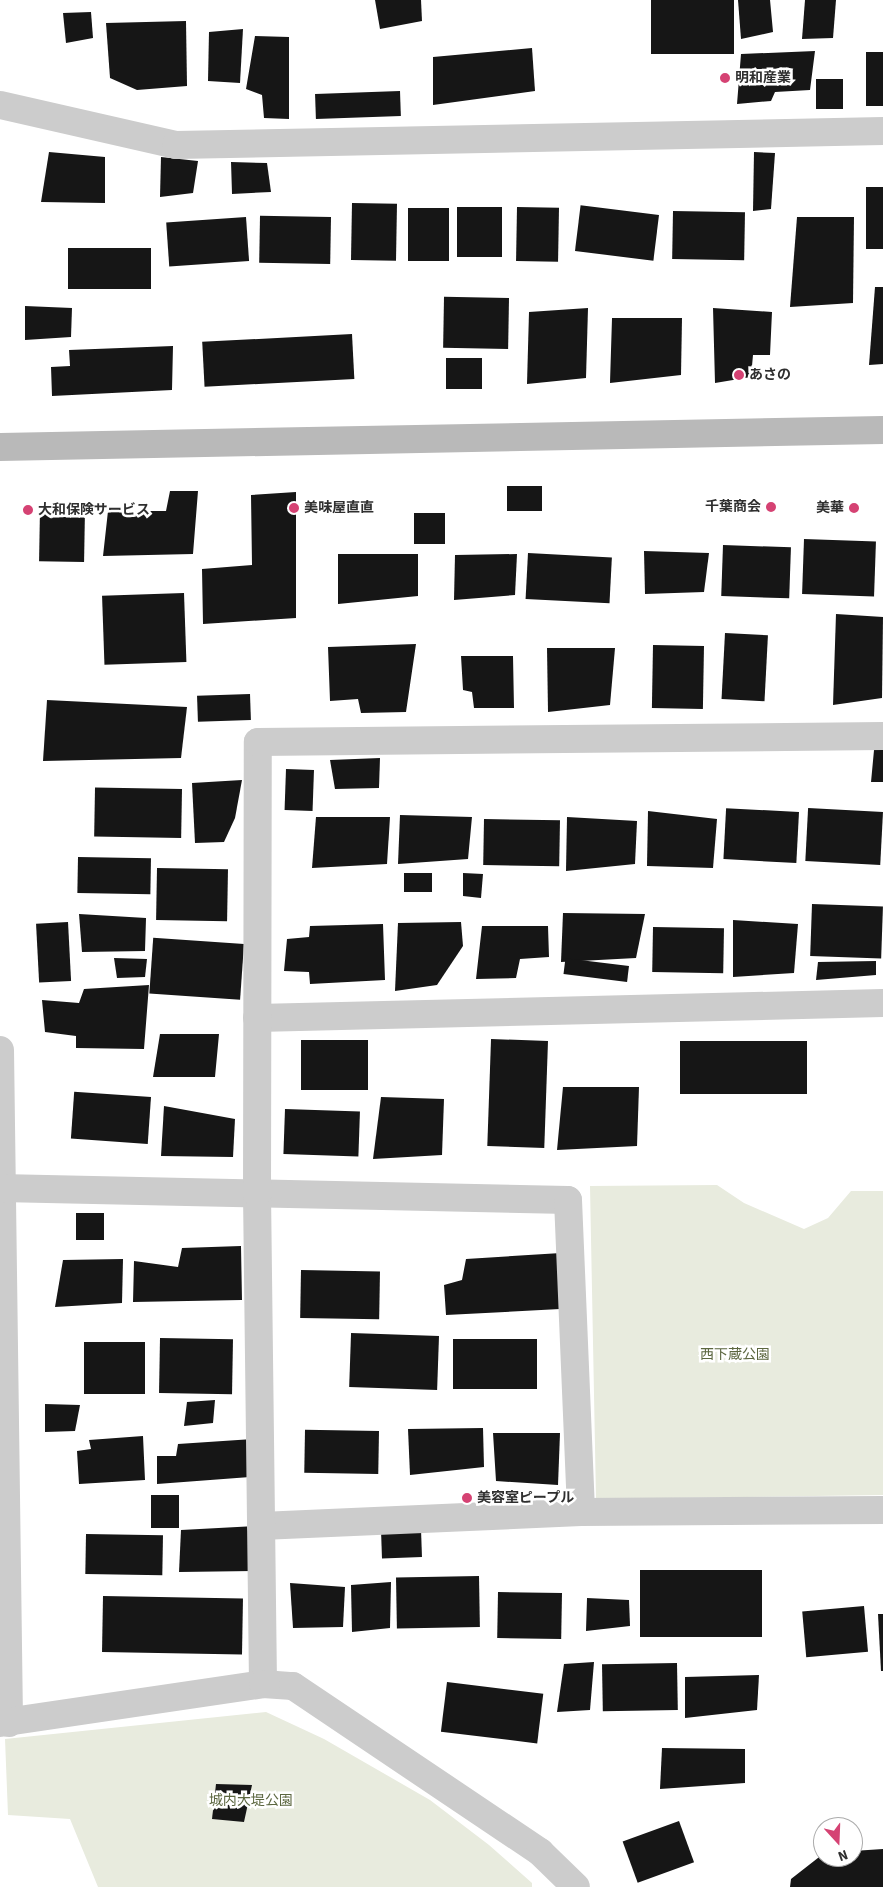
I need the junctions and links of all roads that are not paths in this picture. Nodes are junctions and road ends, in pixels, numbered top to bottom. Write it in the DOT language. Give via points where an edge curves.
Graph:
graph roads {
  1 [pos="0,106"];
  2 [pos="883,131"];
  3 [pos="883,430"];
  4 [pos="0,447"];
  5 [pos="883,736"];
  6 [pos="883,1003"];
  7 [pos="257,1018"];
  8 [pos="0,1050"];
  9 [pos="2,1188"];
  10 [pos="256,1194"];
  11 [pos="883,1510"];
  12 [pos="581,1512"];
  13 [pos="261,1526"];
  14 [pos="263,1684"];
  15 [pos="5,1723"];
  16 [pos="576,1887"];
  1 -- 2 [label="street" via="176,145"];
  3 -- 4 [label="street"];
  5 -- 7 [label="street" via="258,742"];
  6 -- 7 [label="street"];
  7 -- 10 [label="street"];
  8 -- 9 [label="street"];
  9 -- 10 [label="street"];
  9 -- 15 [label="street"];
  10 -- 12 [label="street" via="568,1200"];
  10 -- 13 [label="street"];
  11 -- 12 [label="street"];
  12 -- 13 [label="street"];
  13 -- 14 [label="street"];
  14 -- 15 [label="street"];
  14 -- 16 [label="street" via="293,1686 540,1852"];
}
